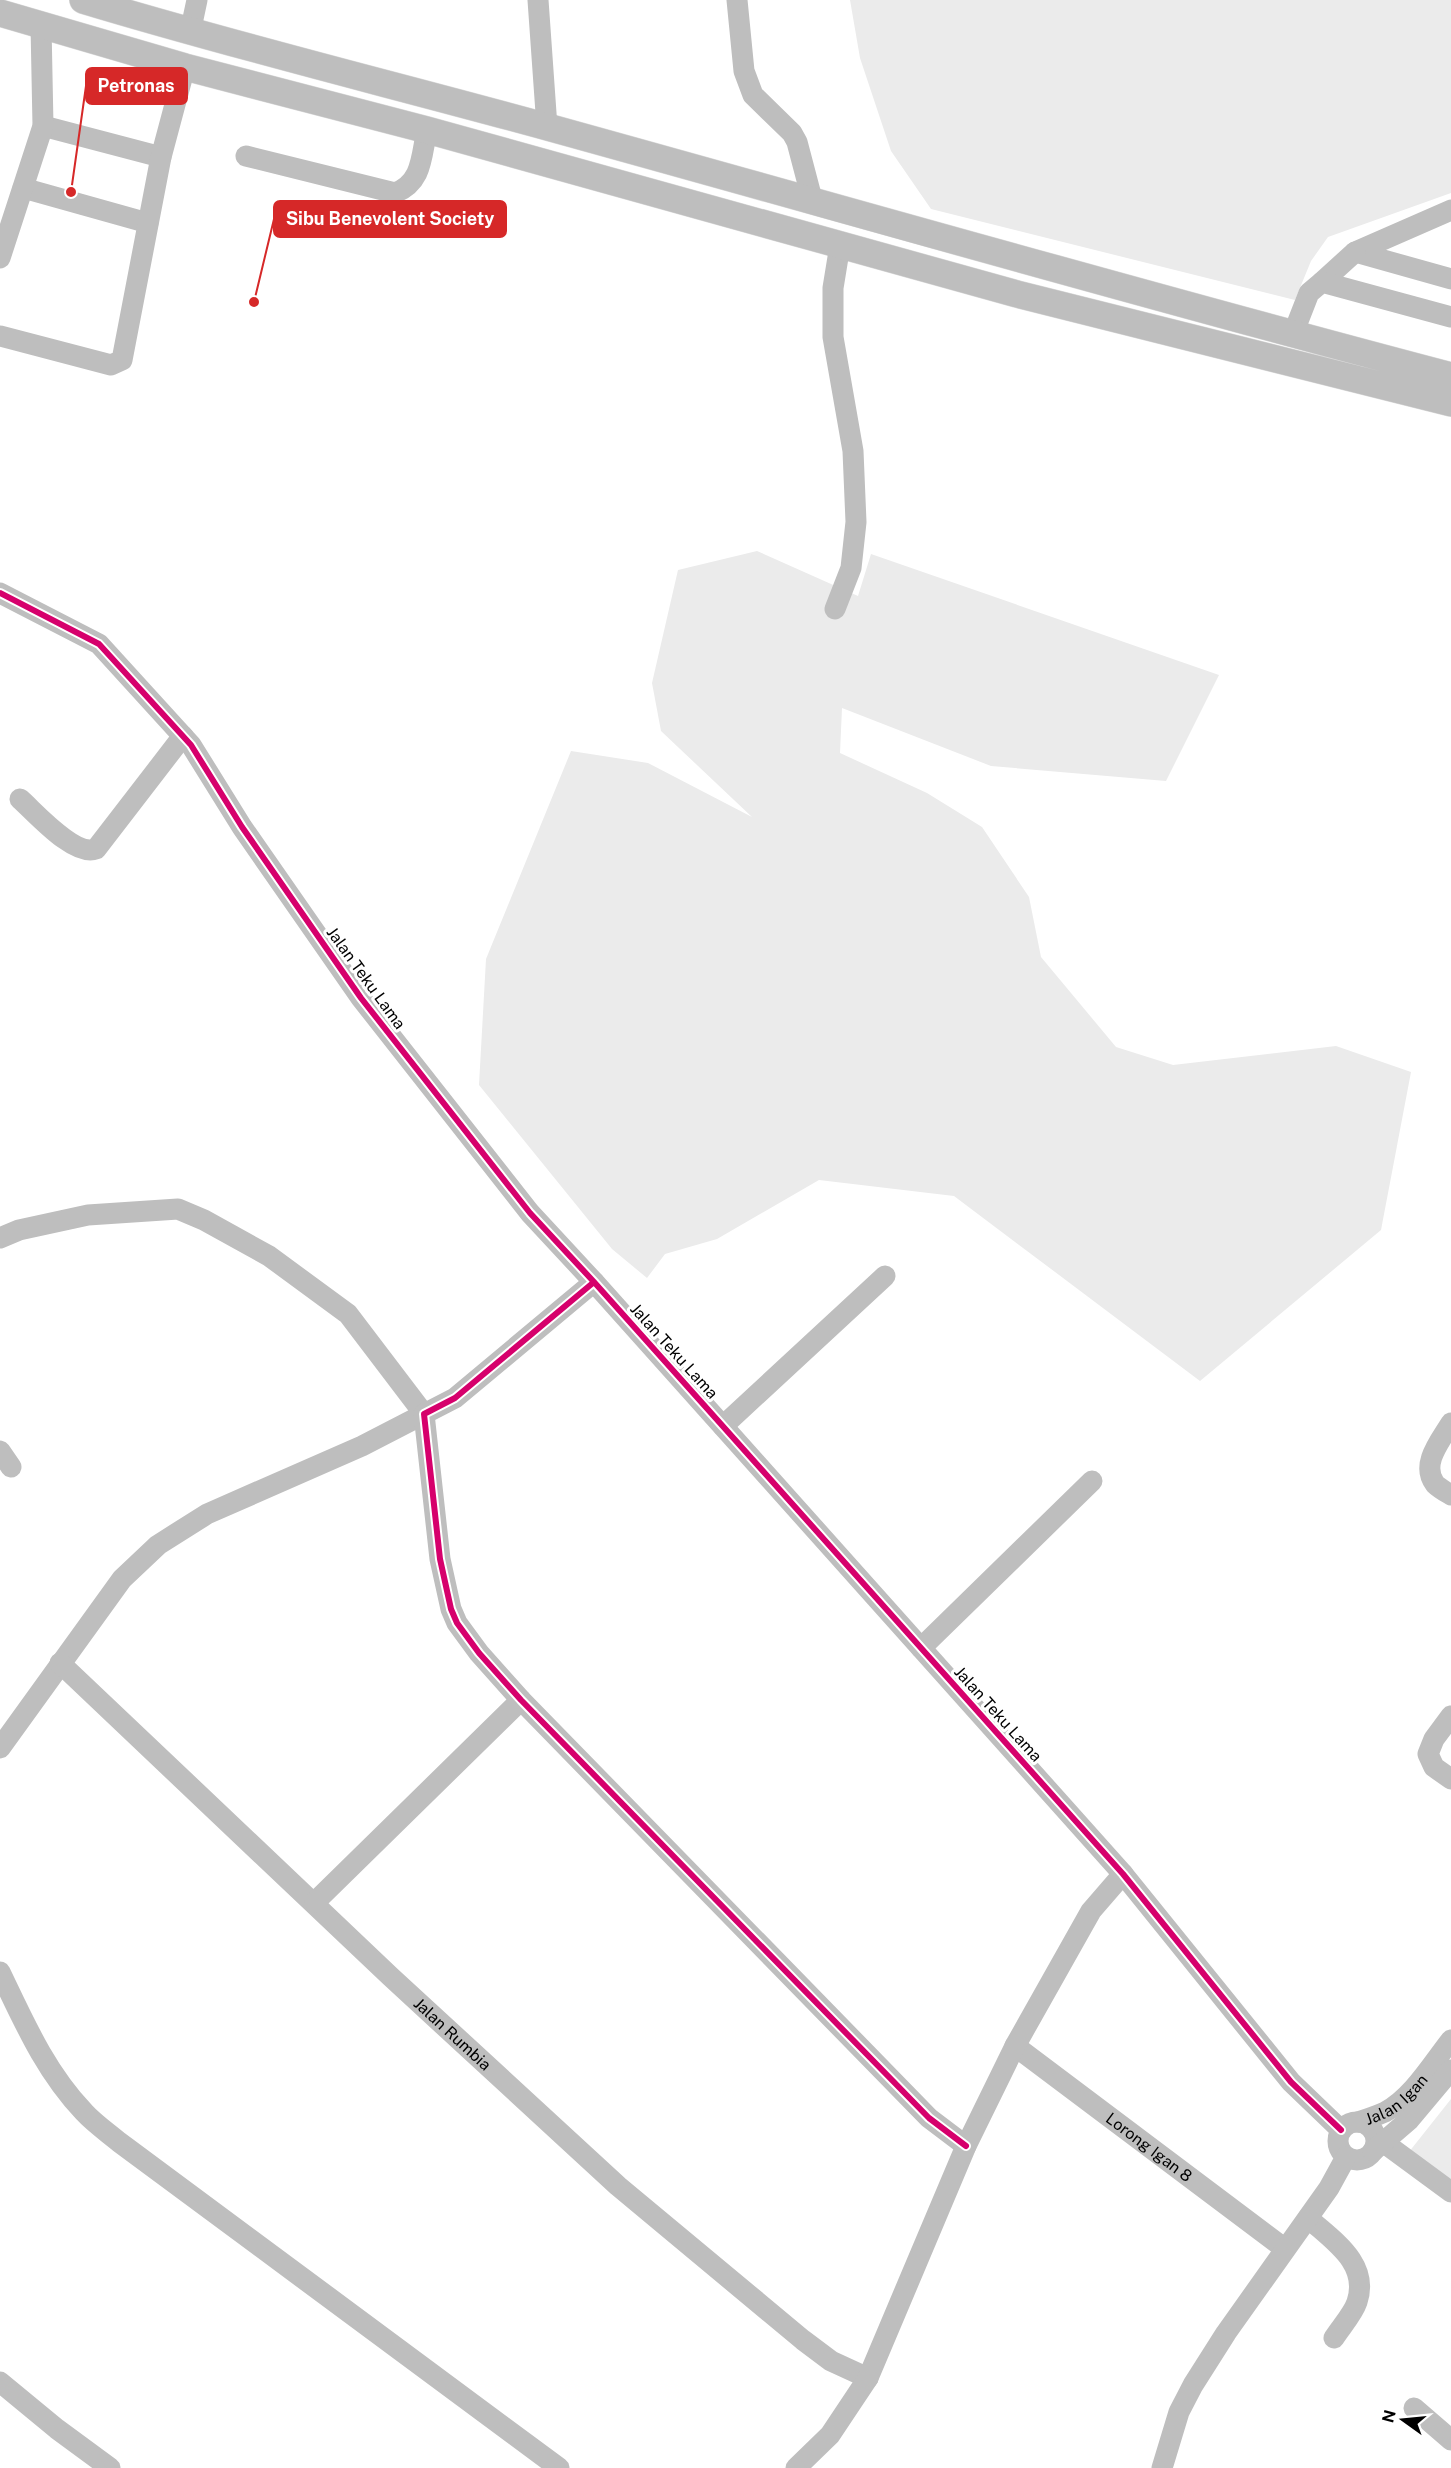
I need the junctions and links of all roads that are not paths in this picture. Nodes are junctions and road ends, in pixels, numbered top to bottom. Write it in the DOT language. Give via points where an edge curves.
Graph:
graph roads {
  1 [pos="83,0"];
  2 [pos="197,0"];
  3 [pos="538,0"];
  4 [pos="737,0"];
  5 [pos="0,13"];
  6 [pos="41,25"];
  7 [pos="190,33"];
  8 [pos="185,67"];
  9 [pos="43,126"];
  10 [pos="547,127"];
  11 [pos="427,130"];
  12 [pos="246,156"];
  13 [pos="161,157"];
  14 [pos="22,188"];
  15 [pos="812,199"];
  16 [pos="1451,210"];
  17 [pos="148,223"];
  18 [pos="840,245"];
  19 [pos="1355,252"];
  20 [pos="0,258"];
  21 [pos="1451,279"];
  22 [pos="1322,282"];
  23 [pos="1451,318"];
  24 [pos="1293,334"];
  25 [pos="0,336"];
  26 [pos="1451,376"];
  27 [pos="1393,387"];
  28 [pos="1451,403"];
  29 [pos="1451,418"];
  30 [pos="0,593"];
  31 [pos="835,609"];
  32 [pos="183,736"];
  33 [pos="20,799"];
  34 [pos="0,1238"];
  35 [pos="885,1276"];
  36 [pos="594,1282"];
  37 [pos="424,1414"];
  38 [pos="1451,1423"];
  39 [pos="723,1426"];
  40 [pos="1092,1481"];
  41 [pos="1451,1495"];
  42 [pos="921,1648"];
  43 [pos="60,1663"];
  44 [pos="521,1700"];
  45 [pos="1451,1716"];
  46 [pos="0,1748"];
  47 [pos="1451,1779"];
  48 [pos="1123,1874"];
  49 [pos="315,1902"];
  50 [pos="0,1972"];
  51 [pos="1451,2040"];
  52 [pos="1015,2046"];
  53 [pos="1451,2070"];
  54 [pos="1350,2126"];
  55 [pos="966,2146"];
  56 [pos="1378,2147"];
  57 [pos="1346,2157"];
  58 [pos="1451,2192"];
  59 [pos="1308,2218"];
  60 [pos="1285,2249"];
  61 [pos="1334,2338"];
  62 [pos="868,2378"];
  63 [pos="2,2389"];
  64 [pos="1414,2408"];
  65 [pos="1451,2440"];
  66 [pos="110,2468"];
  67 [pos="559,2468"];
  68 [pos="796,2468"];
  69 [pos="1162,2468"];
  1 -- 7 [label="main road"];
  2 -- 7 [label="street"];
  3 -- 10 [label="street"];
  4 -- 15 [label="street" via="744,71 753,95 792,133"];
  5 -- 6 [label="main road"];
  6 -- 8 [label="main road"];
  6 -- 9 [label="street"];
  7 -- 10 [label="main road"];
  8 -- 11 [label="main road"];
  8 -- 13 [label="street"];
  9 -- 13 [label="street"];
  9 -- 14 [label="street"];
  10 -- 15 [label="main road"];
  11 -- 12 [label="street" via="417,177 408,188 395,193"];
  11 -- 18 [label="main road"];
  13 -- 17 [label="street"];
  14 -- 17 [label="street"];
  14 -- 20 [label="street"];
  15 -- 24 [label="main road"];
  16 -- 19 [label="street"];
  17 -- 25 [label="street" via="123,360 105,364"];
  18 -- 27 [label="main road" via="1017,294"];
  18 -- 31 [label="street" via="833,288 833,337 853,451 856,522 852,568"];
  19 -- 21 [label="street"];
  19 -- 22 [label="street"];
  22 -- 23 [label="street"];
  22 -- 24 [label="street" via="1309,293"];
  24 -- 26 [label="main road"];
  27 -- 28 [label="main road"];
  27 -- 29 [label="street"];
  30 -- 32 [label="street, Jalan Teku Lama" via="99,644"];
  32 -- 33 [label="street" via="96,849 89,852 73,846"];
  32 -- 36 [label="street, Jalan Teku Lama" via="361,998 530,1213"];
  34 -- 37 [label="street" via="87,1215 178,1209 269,1256 348,1314"];
  35 -- 39 [label="street"];
  36 -- 37 [label="street" via="455,1398"];
  36 -- 39 [label="street, Jalan Teku Lama"];
  37 -- 43 [label="street" via="362,1446 207,1514 158,1545 122,1579"];
  37 -- 44 [label="street" via="440,1559 451,1609 479,1653"];
  38 -- 41 [label="street" via="1431,1455 1430,1471 1436,1484"];
  39 -- 42 [label="street, Jalan Teku Lama"];
  40 -- 42 [label="street"];
  42 -- 48 [label="street, Jalan Teku Lama"];
  43 -- 46 [label="street"];
  43 -- 49 [label="street, Jalan Rumbia"];
  44 -- 49 [label="street"];
  44 -- 55 [label="street" via="930,2118"];
  45 -- 47 [label="street" via="1428,1754 1434,1767"];
  48 -- 52 [label="street" via="1091,1911"];
  48 -- 54 [label="street, Jalan Teku Lama" via="1291,2082"];
  49 -- 62 [label="street, Jalan Rumbia" via="400,1986 627,2193 803,2340 831,2361"];
  50 -- 67 [label="street" via="37,2049 84,2113"];
  51 -- 54 [label="street, Jalan Igan" via="1396,2104"];
  52 -- 55 [label="street"];
  52 -- 60 [label="street, Lorong Igan 8"];
  53 -- 56 [label="street, Jalan Igan" via="1409,2120"];
  54 -- 56 [label="street" via="1365,2123 1374,2133"];
  54 -- 57 [label="street" via="1338,2142"];
  55 -- 62 [label="street"];
  56 -- 57 [label="street" via="1358,2160"];
  56 -- 58 [label="street"];
  57 -- 59 [label="street"];
  59 -- 60 [label="street"];
  59 -- 61 [label="street" via="1349,2255 1360,2276 1357,2302"];
  60 -- 69 [label="street" via="1193,2385 1179,2412"];
  62 -- 68 [label="street" via="830,2435"];
  63 -- 66 [label="street"];
  64 -- 65 [label="street"];
}
